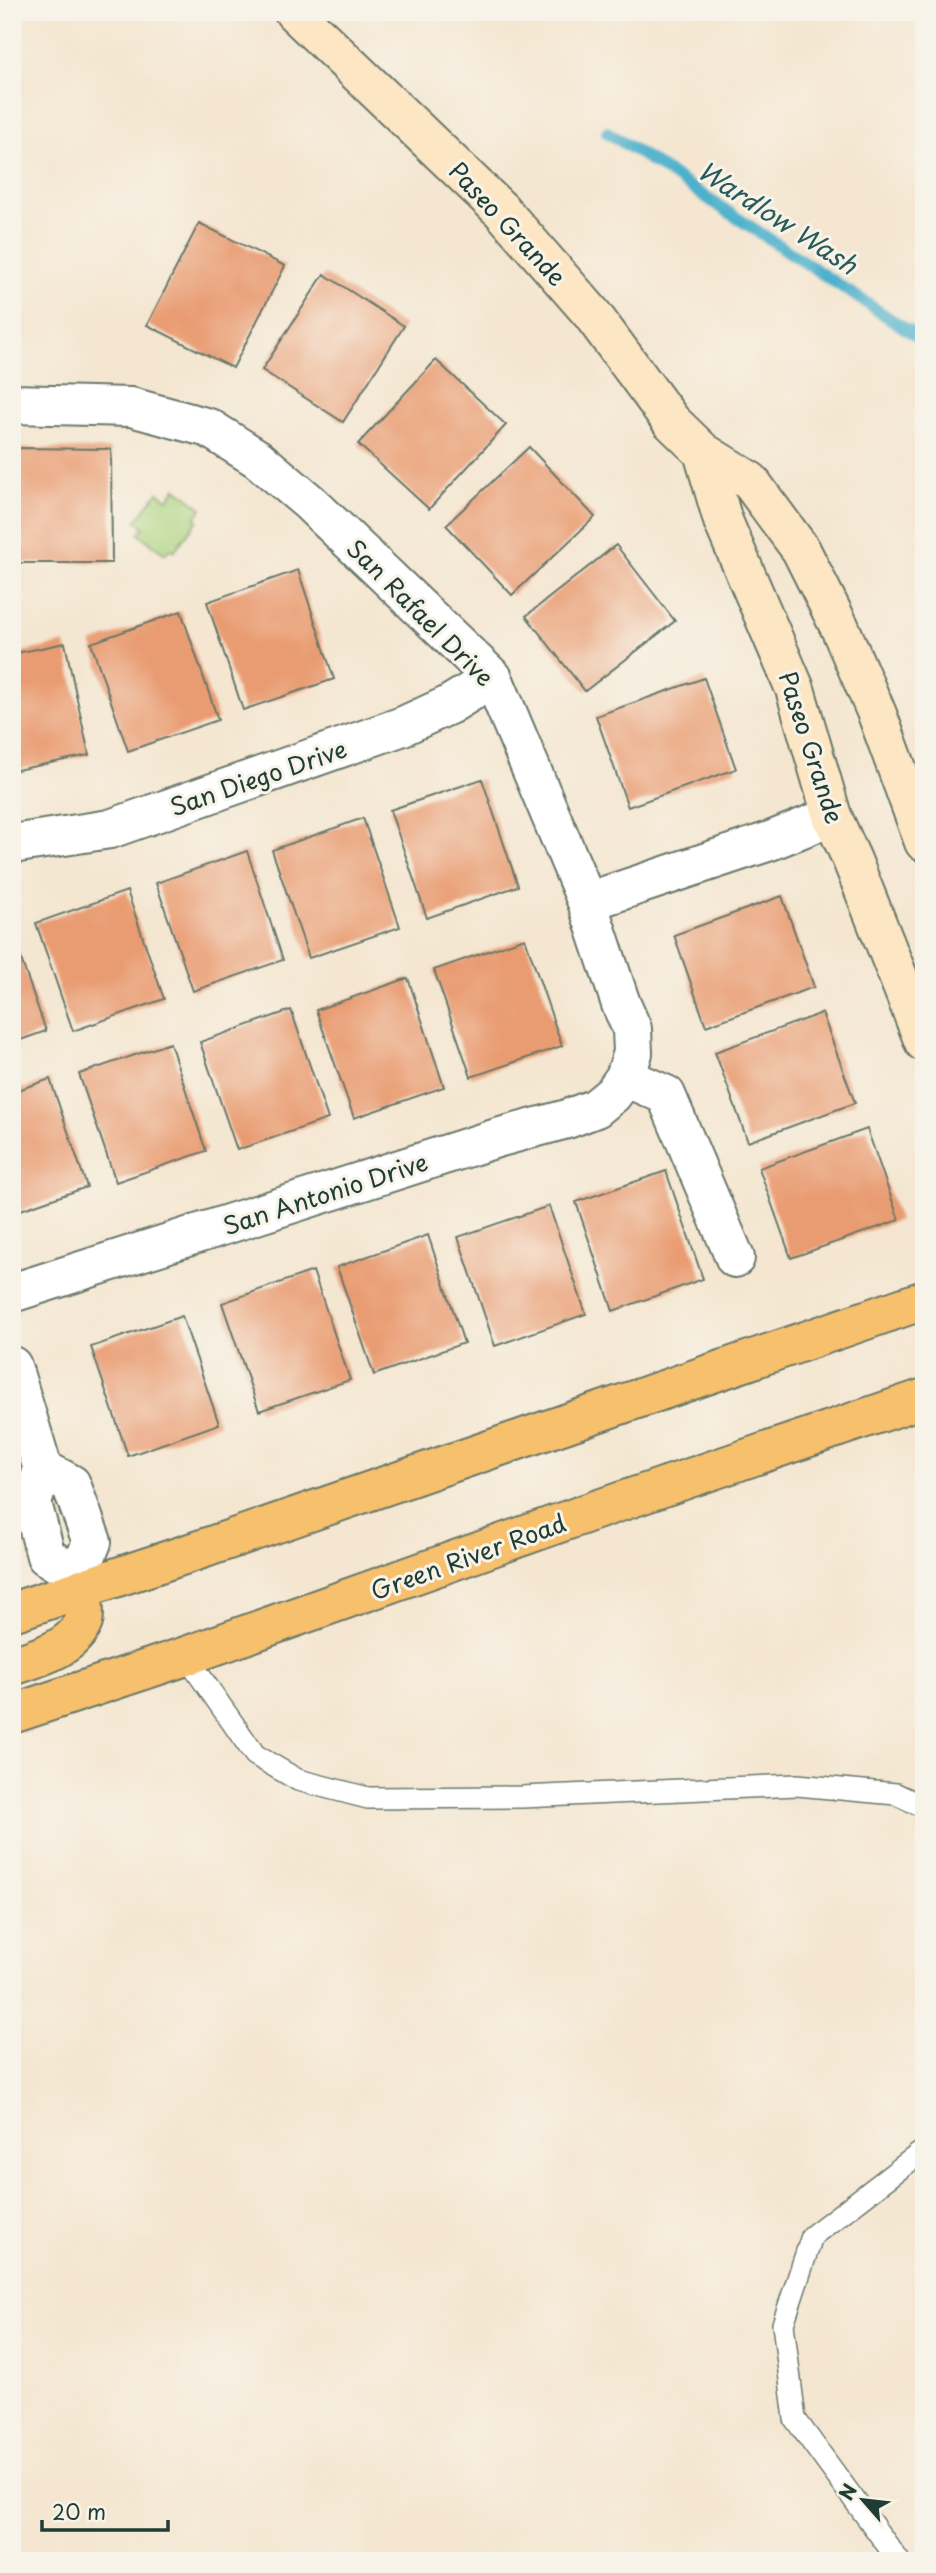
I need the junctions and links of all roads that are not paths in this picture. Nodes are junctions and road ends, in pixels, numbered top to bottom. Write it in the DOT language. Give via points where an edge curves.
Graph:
graph roads {
  1 [pos="297,13"];
  2 [pos="12,404"];
  3 [pos="703,452"];
  4 [pos="493,678"];
  5 [pos="831,816"];
  6 [pos="924,842"];
  7 [pos="12,844"];
  8 [pos="587,902"];
  9 [pos="924,1042"];
  10 [pos="625,1077"];
  11 [pos="735,1258"];
  12 [pos="12,1293"];
  13 [pos="924,1300"];
  14 [pos="12,1366"];
  15 [pos="924,1398"];
  16 [pos="80,1582"];
  17 [pos="12,1612"];
  18 [pos="186,1656"];
  19 [pos="12,1665"];
  20 [pos="12,1714"];
  21 [pos="924,1807"];
  22 [pos="924,2150"];
  23 [pos="900,2561"];
  1 -- 3 [label="main road, Paseo Grande" via="502,211 592,314 671,421"];
  2 -- 4 [label="street, San Rafael Drive" via="131,407 209,428 258,458 309,502"];
  3 -- 5 [label="main road, Paseo Grande" via="723,521 796,689"];
  3 -- 6 [label="main road, Paseo Grande" via="750,481 801,550 877,714"];
  4 -- 7 [label="street, San Diego Drive" via="403,726 110,829"];
  4 -- 8 [label="street, San Rafael Drive"];
  5 -- 8 [label="street"];
  5 -- 9 [label="main road, Paseo Grande"];
  8 -- 10 [label="street, San Rafael Drive" via="632,1029 633,1053"];
  10 -- 11 [label="street" via="666,1095"];
  10 -- 12 [label="street, San Antonio Drive" via="596,1108 567,1119"];
  13 -- 16 [label="main road" via="202,1549"];
  14 -- 16 [label="street" via="43,1469 71,1484 92,1542"];
  15 -- 18 [label="main road, Green River Road"];
  16 -- 17 [label="main road"];
  16 -- 19 [label="main road" via="84,1619 76,1634 61,1646"];
  18 -- 20 [label="main road, Green River Road"];
  18 -- 21 [label="lane" via="255,1755 298,1780 368,1798 522,1797 797,1785 895,1794"];
  22 -- 23 [label="lane" via="812,2236 783,2324 795,2419"];
}
